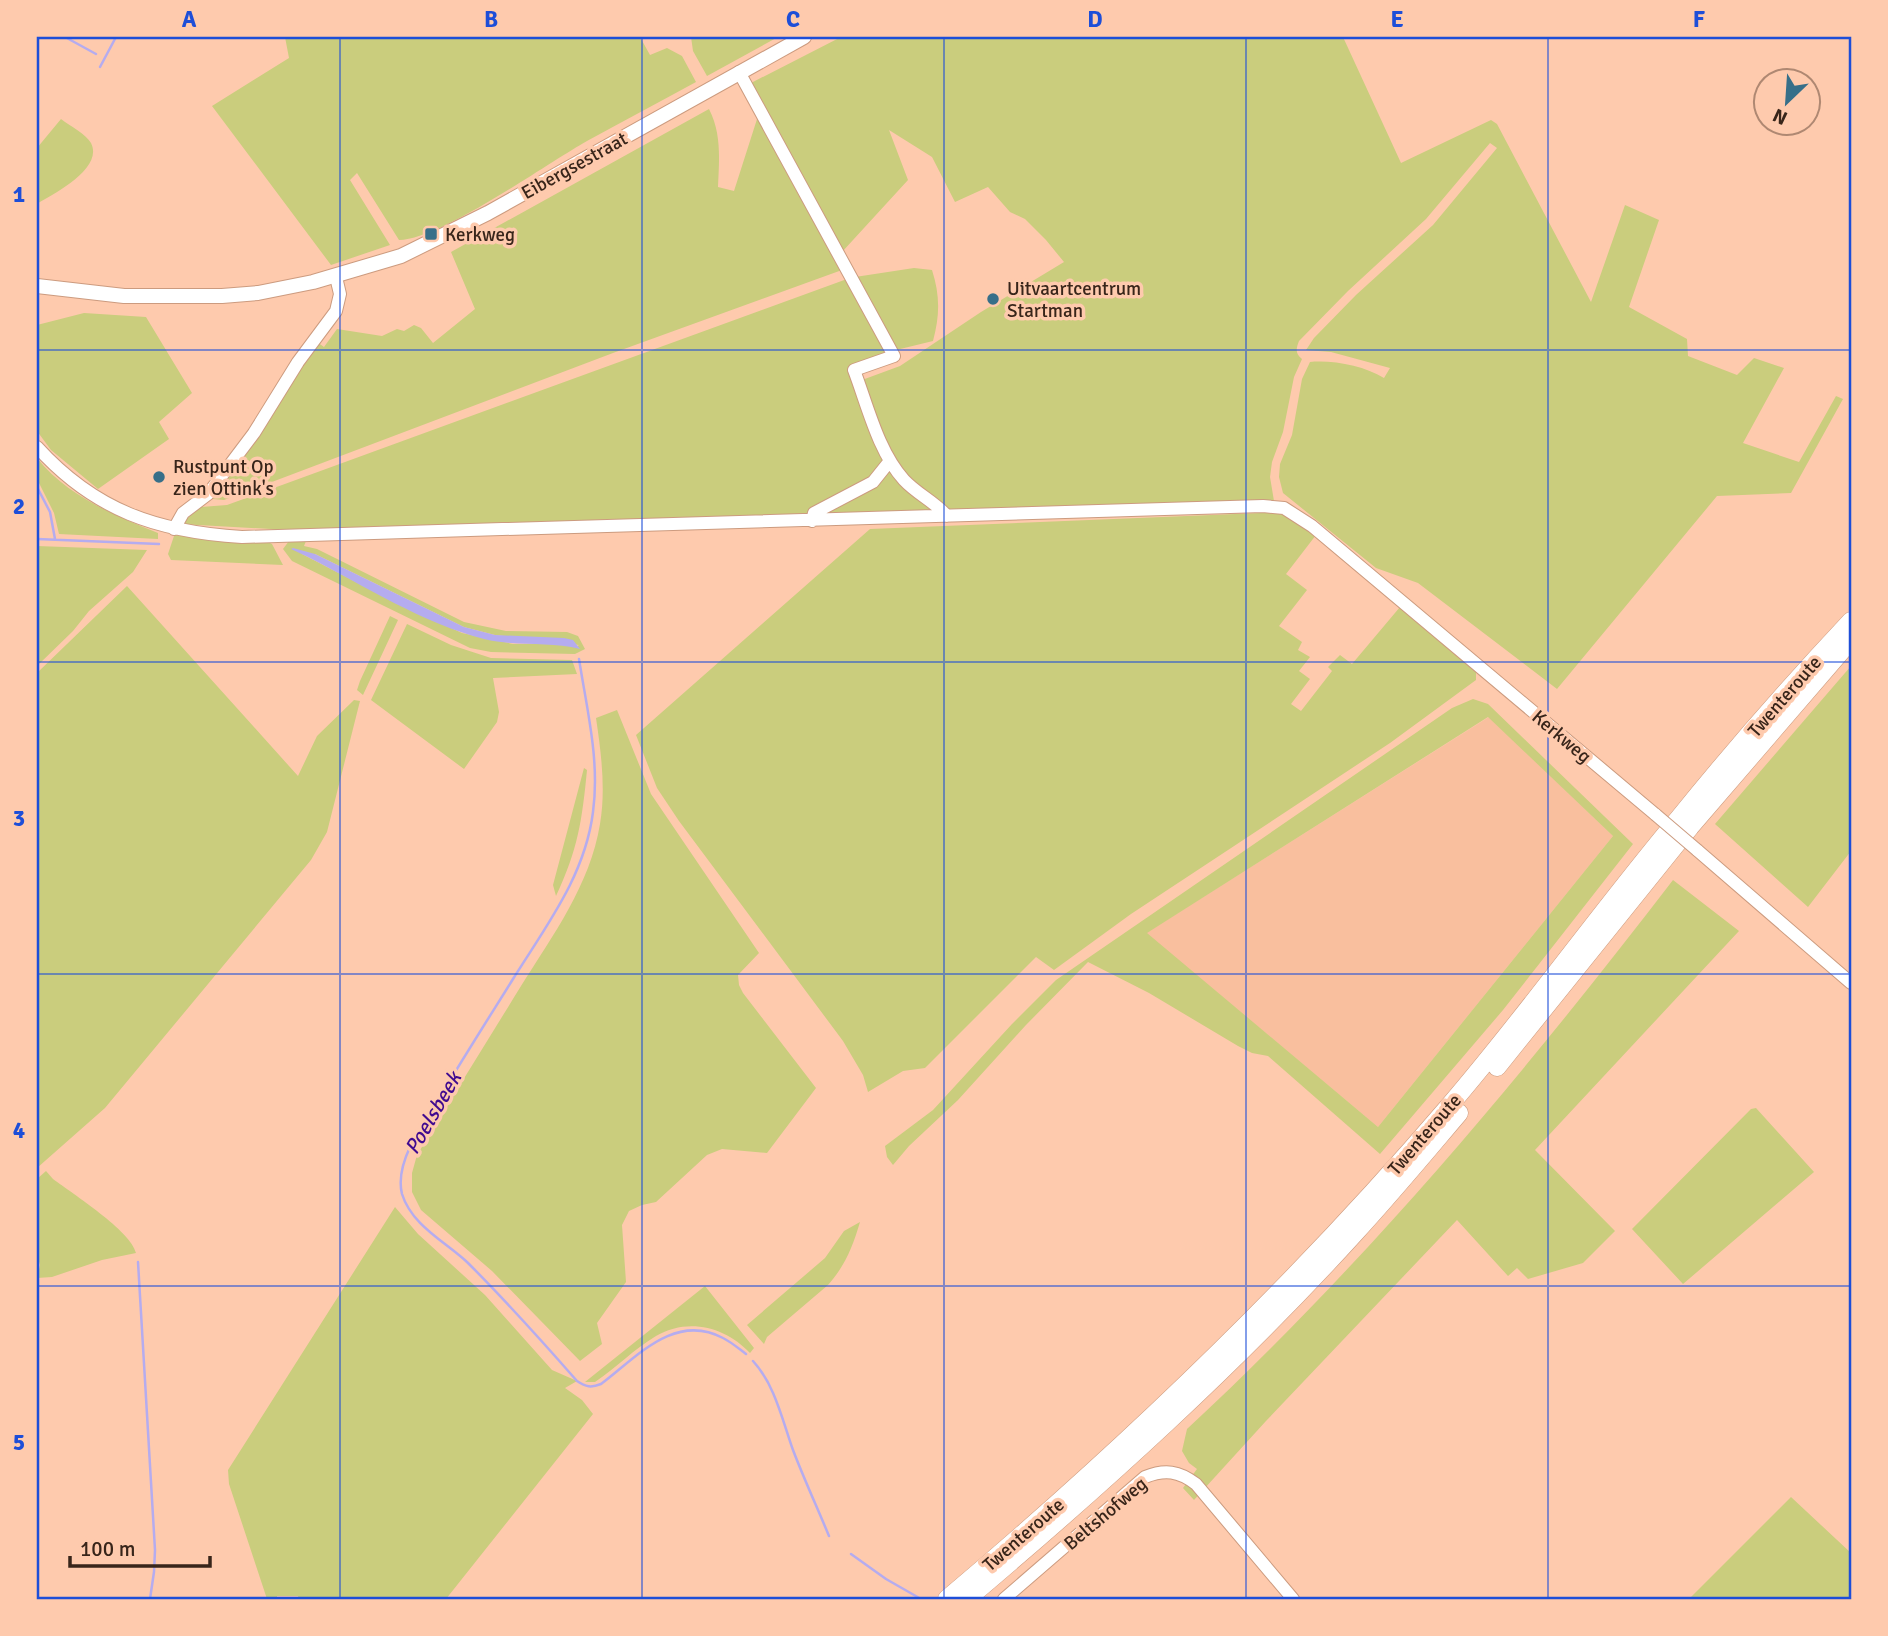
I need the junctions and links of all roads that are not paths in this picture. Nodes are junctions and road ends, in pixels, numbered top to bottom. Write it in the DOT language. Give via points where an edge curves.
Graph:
graph roads {
  1 [pos="804,37"];
  2 [pos="739,72"];
  3 [pos="336,277"];
  4 [pos="37,286"];
  5 [pos="37,447"];
  6 [pos="889,462"];
  7 [pos="947,516"];
  8 [pos="813,521"];
  9 [pos="174,529"];
  10 [pos="1851,621"];
  11 [pos="1851,640"];
  12 [pos="1851,983"];
  13 [pos="947,1599"];
  14 [pos="967,1599"];
  15 [pos="1004,1599"];
  16 [pos="1293,1599"];
  1 -- 2 [label="main road, Eibergsestraat"];
  2 -- 3 [label="main road, Eibergsestraat" via="488,213 401,256"];
  2 -- 6 [label="street" via="894,356 854,370"];
  3 -- 4 [label="main road, Eibergsestraat" via="258,293 193,298 113,296"];
  3 -- 9 [label="street" via="340,294 335,311 254,433 208,494 184,513"];
  5 -- 9 [label="street" via="75,484 104,504"];
  6 -- 7 [label="street" via="906,483"];
  6 -- 8 [label="street" via="873,482 814,513"];
  7 -- 8 [label="street, Kerkweg"];
  7 -- 12 [label="street, Kerkweg, bridge" via="1284,509 1312,526"];
  8 -- 9 [label="street, Kerkweg" via="242,537"];
  10 -- 13 [label="highway, Twenteroute" via="1678,818 1450,1105 1344,1226 1083,1482"];
  11 -- 14 [label="highway, Twenteroute" via="1690,827 1468,1103 1355,1234 1120,1466"];
  15 -- 16 [label="street, Beltshofweg" via="1145,1477 1159,1471 1186,1476 1196,1484"];
}
